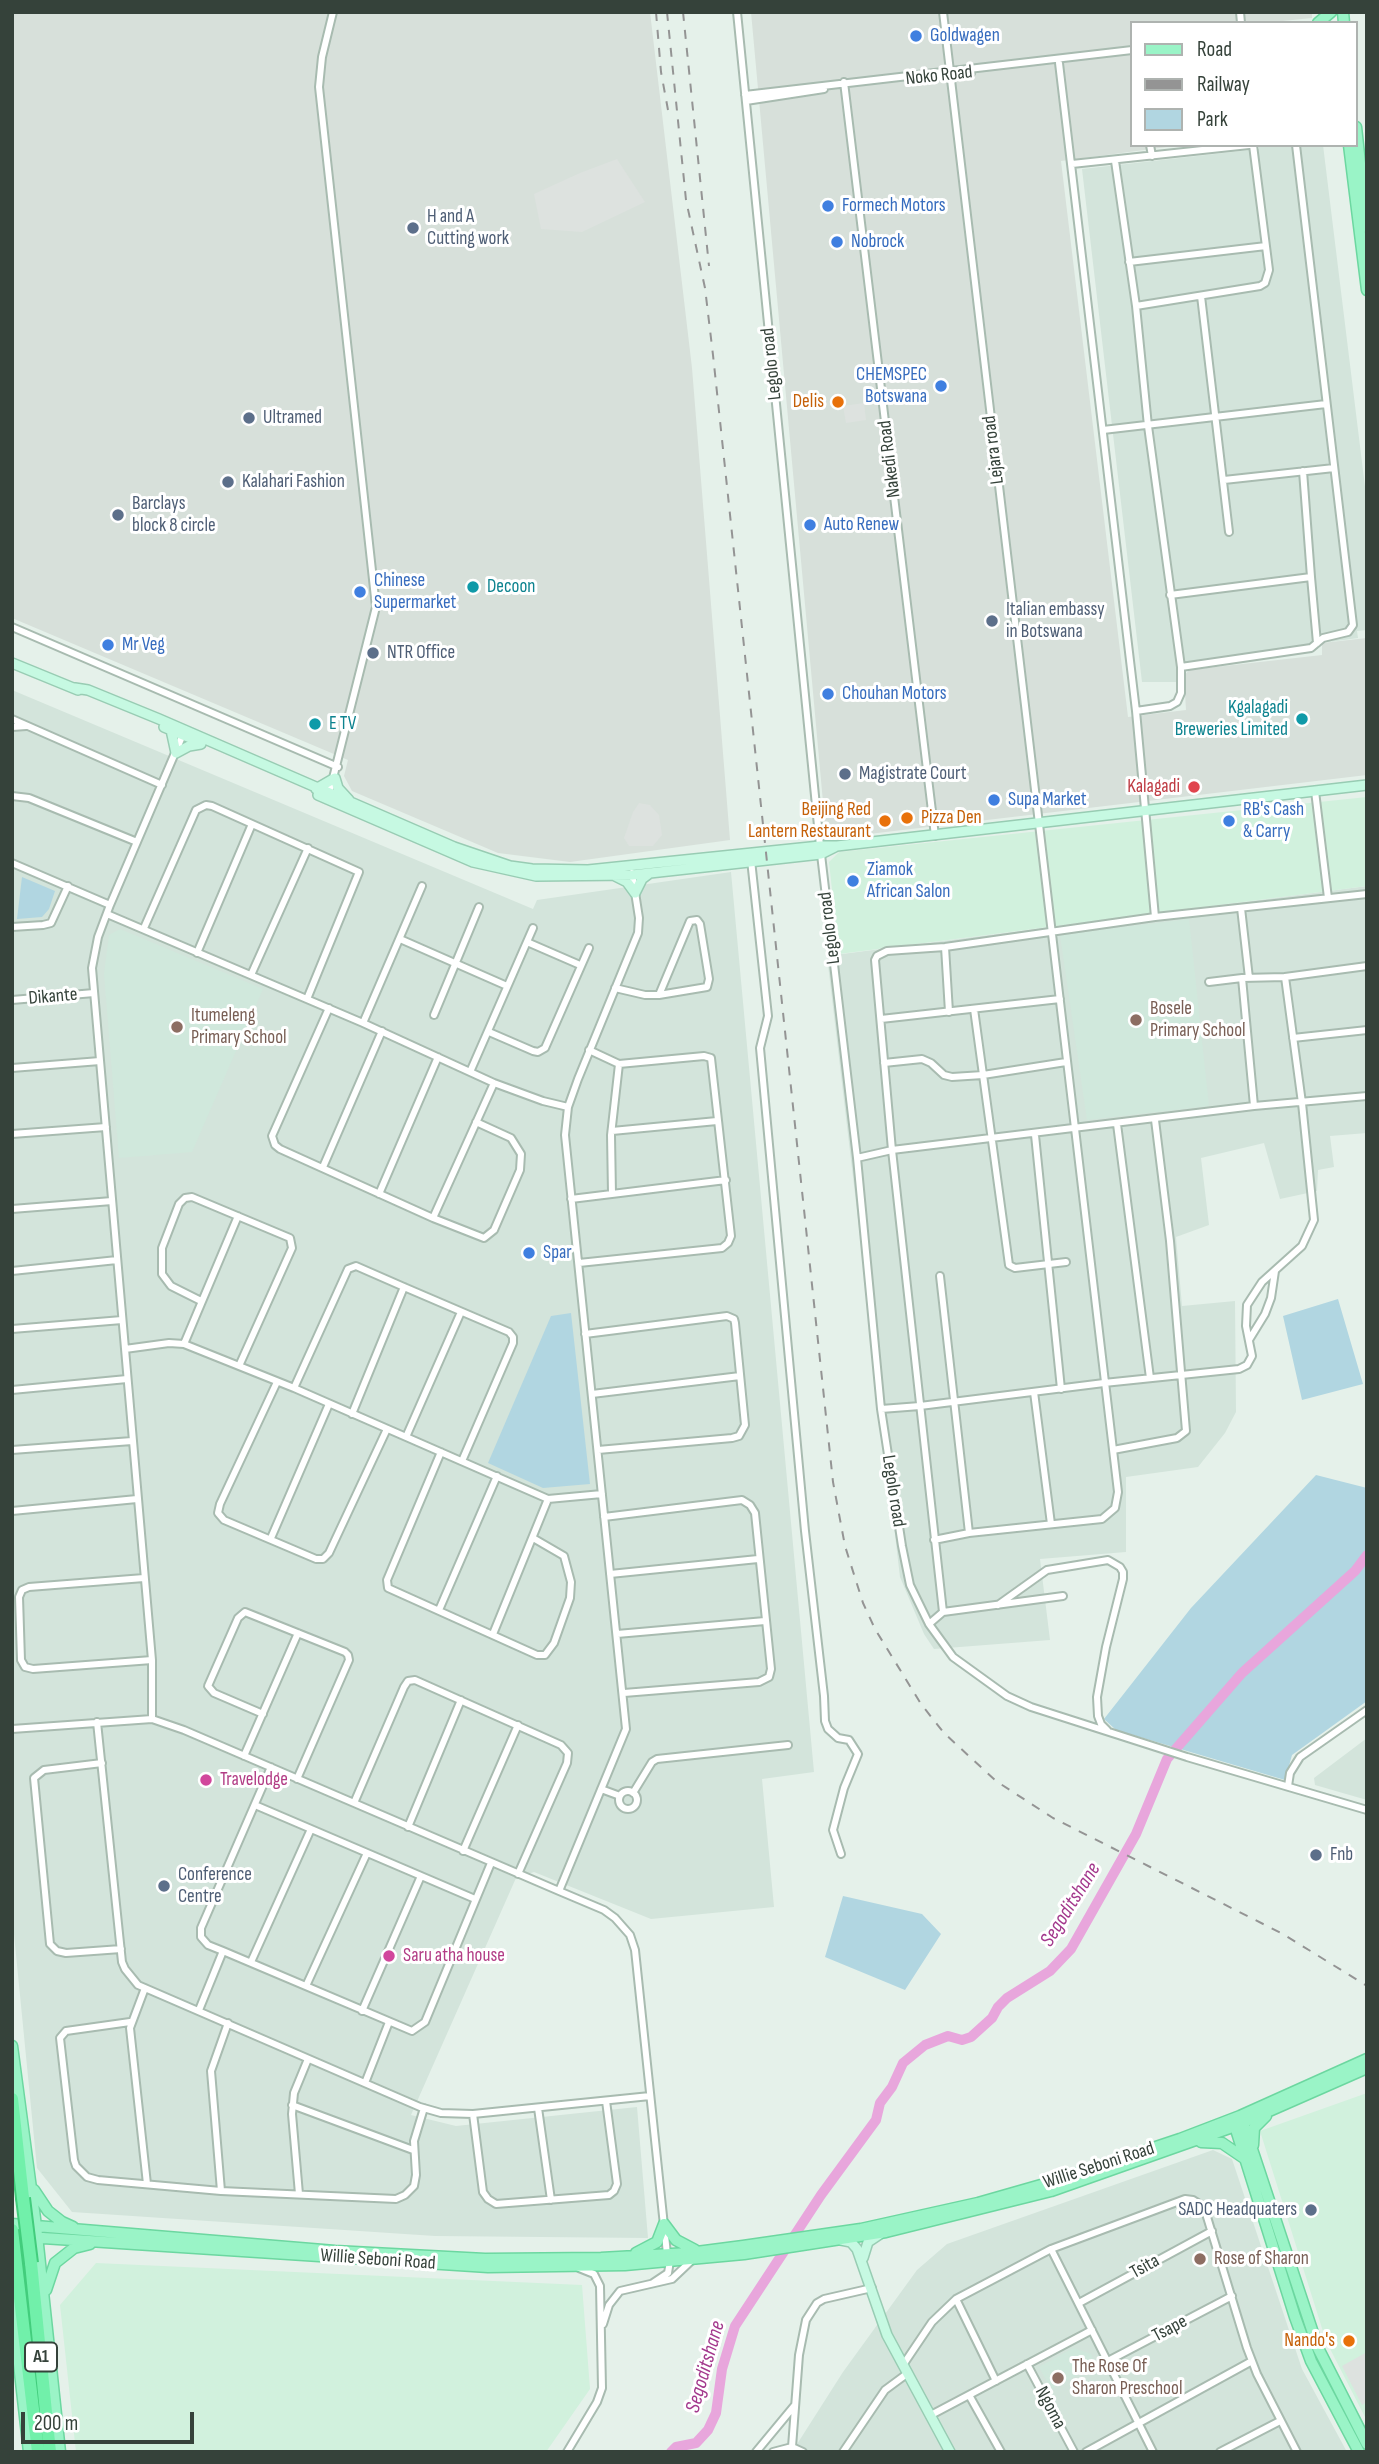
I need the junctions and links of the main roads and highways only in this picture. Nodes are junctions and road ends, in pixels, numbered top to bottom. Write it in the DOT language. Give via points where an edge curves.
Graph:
graph roads {
  1 [pos="1332,12"];
  2 [pos="1340,20"];
  3 [pos="1358,145"];
  4 [pos="1349,147"];
  5 [pos="1367,227"];
  6 [pos="1367,290"];
  7 [pos="12,663"];
  8 [pos="75,688"];
  9 [pos="171,730"];
  10 [pos="183,733"];
  11 [pos="203,744"];
  12 [pos="1367,785"];
  13 [pos="316,789"];
  14 [pos="329,797"];
  15 [pos="352,803"];
  16 [pos="821,850"];
  17 [pos="474,859"];
  18 [pos="632,871"];
  19 [pos="650,873"];
  20 [pos="614,875"];
  21 [pos="12,2046"];
  22 [pos="1367,2059"];
  23 [pos="1367,2068"];
  24 [pos="12,2099"];
  25 [pos="1271,2111"];
  26 [pos="1238,2121"];
  27 [pos="1192,2143"];
  28 [pos="1249,2155"];
  29 [pos="30,2180"];
  30 [pos="12,2224"];
  31 [pos="36,2226"];
  32 [pos="12,2230"];
  33 [pos="80,2230"];
  34 [pos="886,2232"];
  35 [pos="12,2236"];
  36 [pos="38,2238"];
  37 [pos="820,2239"];
  38 [pos="841,2239"];
  39 [pos="97,2242"];
  40 [pos="629,2256"];
  41 [pos="695,2256"];
  42 [pos="669,2258"];
  43 [pos="862,2260"];
  44 [pos="12,2302"];
  45 [pos="45,2310"];
  46 [pos="1367,2444"];
  47 [pos="29,2452"];
  48 [pos="38,2452"];
  49 [pos="50,2452"];
  50 [pos="60,2452"];
  51 [pos="950,2452"];
  52 [pos="1359,2452"];
  1 -- 2 [label="main road"];
  3 -- 5 [label="main road"];
  4 -- 6 [label="main road"];
  7 -- 8 [label="main road"];
  8 -- 9 [label="main road"];
  8 -- 10 [label="main road"];
  9 -- 10 [label="main road"];
  9 -- 11 [label="main road" via="176,753"];
  10 -- 11 [label="main road"];
  10 -- 13 [label="main road"];
  11 -- 14 [label="main road"];
  12 -- 16 [label="main road"];
  13 -- 14 [label="main road"];
  13 -- 15 [label="main road" via="335,778"];
  14 -- 15 [label="main road"];
  14 -- 17 [label="main road"];
  15 -- 17 [label="main road"];
  16 -- 18 [label="main road"];
  16 -- 19 [label="main road"];
  17 -- 18 [label="main road" via="532,869"];
  17 -- 20 [label="main road" via="536,876"];
  18 -- 19 [label="main road"];
  18 -- 20 [label="main road"];
  19 -- 20 [label="main road" via="635,892"];
  21 -- 29 [label="main road"];
  22 -- 26 [label="main road, Willie Seboni Road"];
  23 -- 25 [label="main road, Willie Seboni Road"];
  24 -- 49 [label="highway, A1, bridge"];
  25 -- 26 [label="main road, Willie Seboni Road"];
  25 -- 28 [label="main road" via="1254,2128"];
  26 -- 27 [label="main road, Willie Seboni Road"];
  26 -- 28 [label="main road"];
  26 -- 37 [label="main road, Willie Seboni Road" via="978,2203"];
  27 -- 28 [label="main road" via="1214,2141"];
  27 -- 34 [label="main road, Willie Seboni Road" via="1051,2191"];
  28 -- 46 [label="main road" via="1318,2348"];
  28 -- 52 [label="main road" via="1311,2361"];
  29 -- 31 [label="main road"];
  29 -- 33 [label="main road" via="48,2211"];
  30 -- 31 [label="main road, Willie Seboni Road"];
  31 -- 33 [label="main road, Willie Seboni Road"];
  31 -- 36 [label="main road"];
  32 -- 48 [label="highway, A1, bridge"];
  33 -- 40 [label="main road, Willie Seboni Road" via="485,2259"];
  34 -- 38 [label="main road, Willie Seboni Road"];
  34 -- 43 [label="main road" via="868,2242"];
  35 -- 36 [label="main road, Willie Seboni Road"];
  36 -- 39 [label="main road, Willie Seboni Road"];
  36 -- 45 [label="main road"];
  37 -- 38 [label="main road, Willie Seboni Road"];
  37 -- 41 [label="main road, Willie Seboni Road"];
  38 -- 43 [label="main road" via="854,2245"];
  39 -- 42 [label="main road, Willie Seboni Road" via="474,2266 573,2267"];
  39 -- 45 [label="main road" via="74,2248 55,2263"];
  40 -- 41 [label="main road" via="657,2242 664,2224"];
  40 -- 42 [label="main road, Willie Seboni Road"];
  41 -- 42 [label="main road, Willie Seboni Road"];
  43 -- 51 [label="main road" via="887,2335"];
  44 -- 47 [label="main road"];
  45 -- 50 [label="main road"];
}
